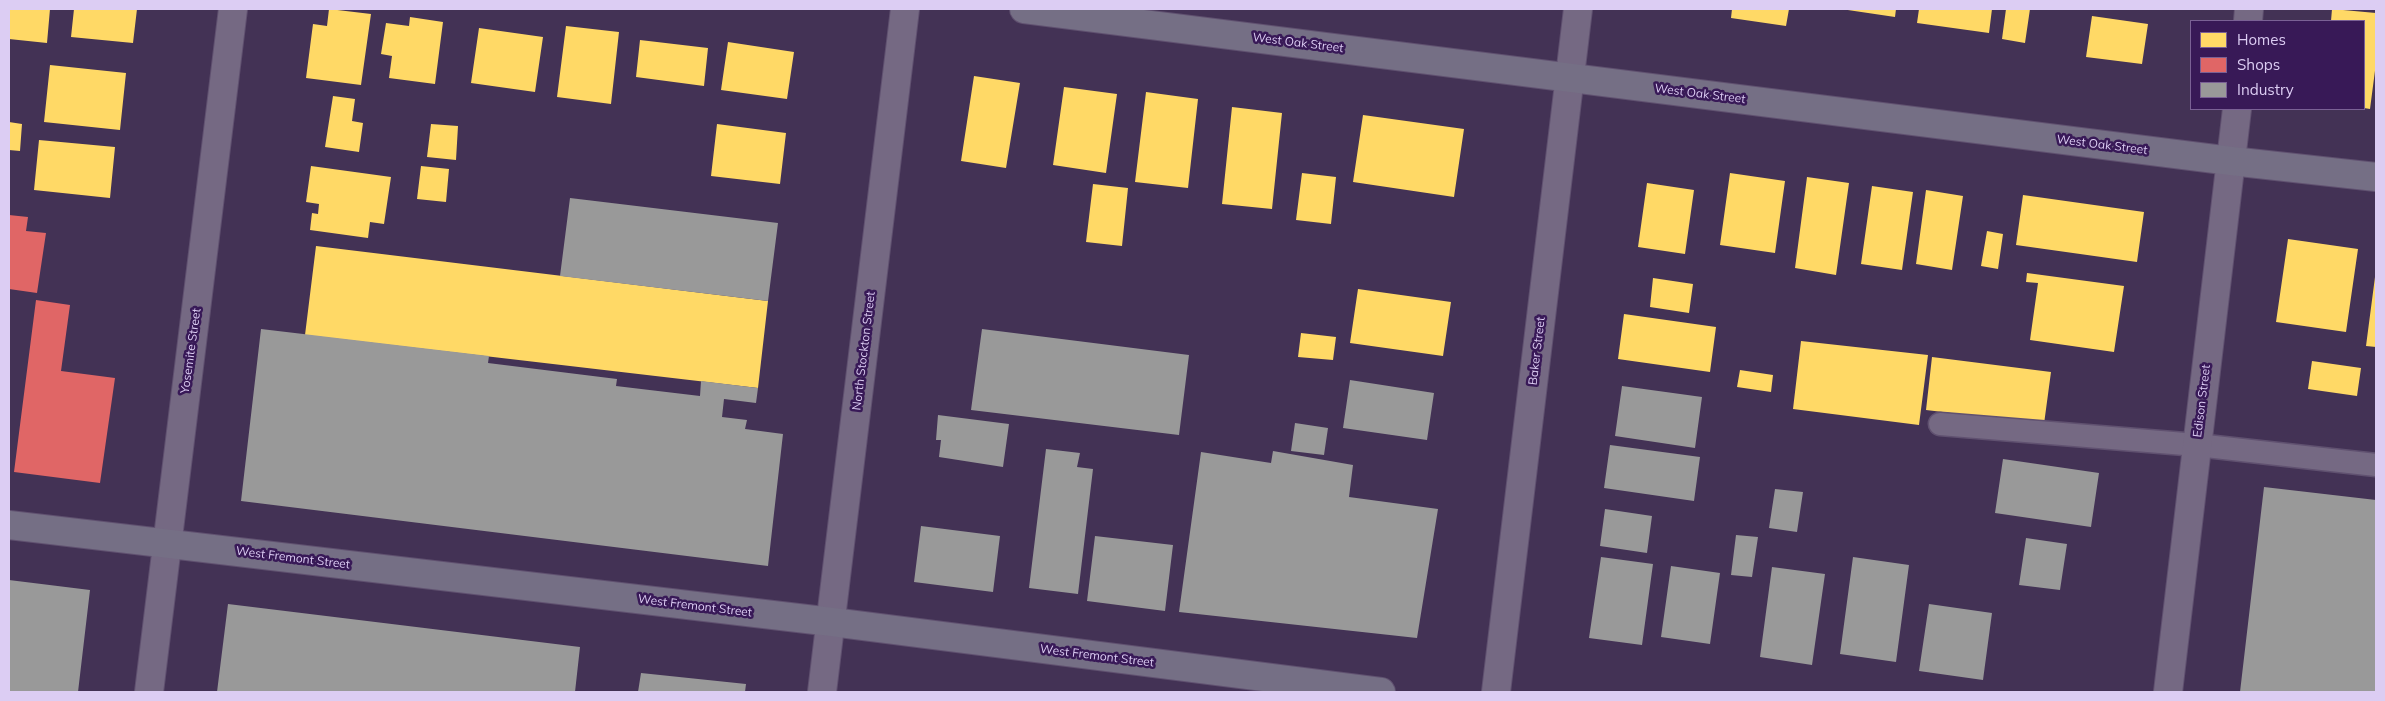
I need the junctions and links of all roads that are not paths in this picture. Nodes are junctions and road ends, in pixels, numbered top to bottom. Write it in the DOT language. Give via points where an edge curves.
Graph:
graph roads {
  1 [pos="233,9"];
  2 [pos="905,9"];
  3 [pos="1024,9"];
  4 [pos="1578,9"];
  5 [pos="1570,78"];
  6 [pos="2237,110"];
  7 [pos="2231,161"];
  8 [pos="2376,177"];
  9 [pos="1940,424"];
  10 [pos="2197,445"];
  11 [pos="2376,465"];
  12 [pos="9,525"];
  13 [pos="168,543"];
  14 [pos="832,622"];
  15 [pos="149,692"];
  16 [pos="822,692"];
  17 [pos="1381,692"];
  18 [pos="1496,692"];
  19 [pos="2168,692"];
  1 -- 13 [label="street, Yosemite Street"];
  2 -- 14 [label="street, North Stockton Street"];
  3 -- 5 [label="street, West Oak Street"];
  4 -- 5 [label="street, Baker Street"];
  5 -- 7 [label="street, West Oak Street"];
  5 -- 18 [label="street, Baker Street"];
  6 -- 7 [label="street, Edison Street"];
  7 -- 8 [label="street, West Oak Street"];
  7 -- 10 [label="street, Edison Street"];
  9 -- 10 [label="lane"];
  10 -- 11 [label="lane"];
  10 -- 19 [label="street, Edison Street"];
  12 -- 13 [label="street, West Fremont Street"];
  13 -- 14 [label="street, West Fremont Street"];
  13 -- 15 [label="street, Yosemite Street"];
  14 -- 16 [label="street, North Stockton Street"];
  14 -- 17 [label="street, West Fremont Street"];
}
